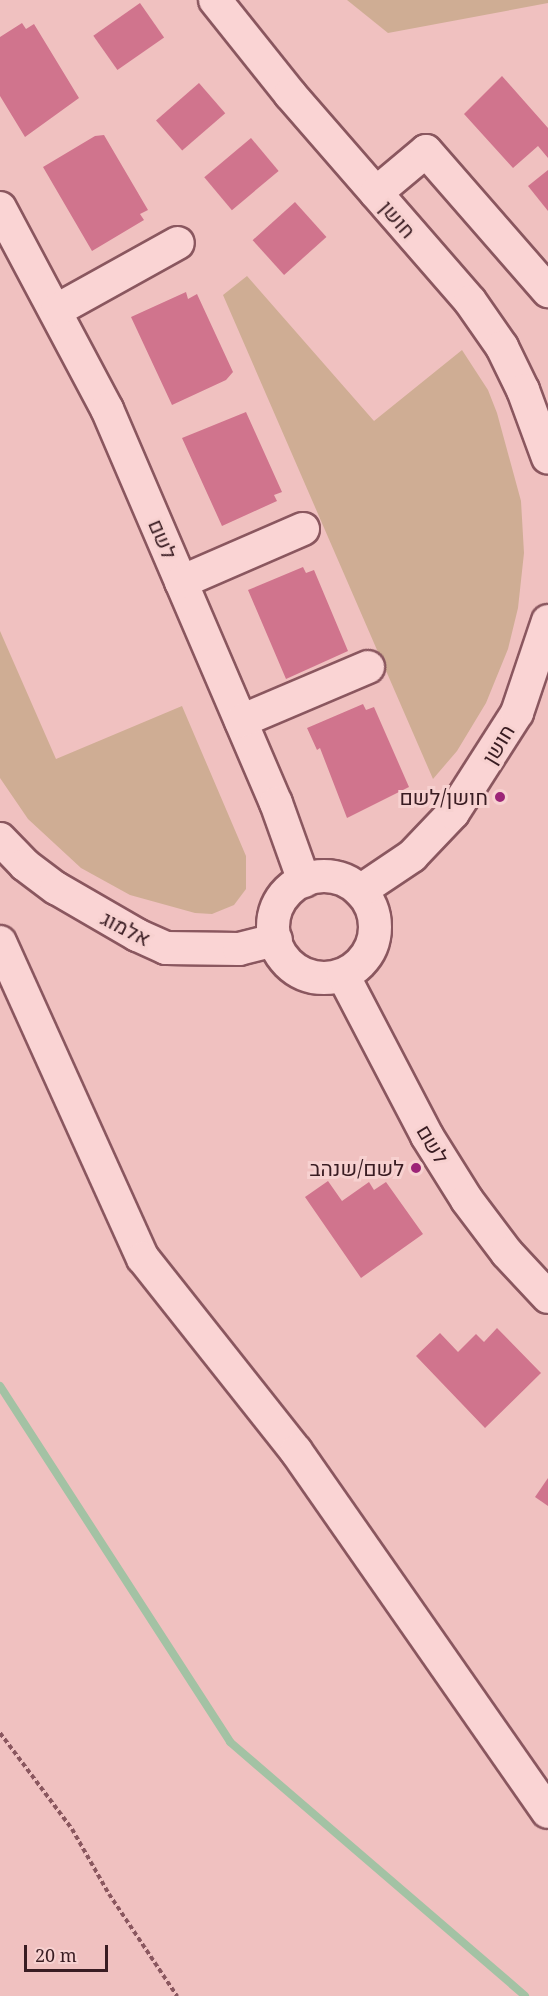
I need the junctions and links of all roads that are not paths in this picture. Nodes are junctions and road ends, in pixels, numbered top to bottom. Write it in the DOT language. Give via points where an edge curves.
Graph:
graph roads {
  1 [pos="215,0"];
  2 [pos="376,194"];
  3 [pos="0,208"];
  4 [pos="178,243"];
  5 [pos="548,291"];
  6 [pos="57,310"];
  7 [pos="548,458"];
  8 [pos="303,529"];
  9 [pos="181,582"];
  10 [pos="548,621"];
  11 [pos="368,667"];
  12 [pos="241,721"];
  13 [pos="0,839"];
  14 [pos="304,881"];
  15 [pos="360,891"];
  16 [pos="276,940"];
  17 [pos="0,942"];
  18 [pos="343,975"];
  19 [pos="548,1297"];
  20 [pos="548,1812"];
  1 -- 2 [label="street, חושן"];
  2 -- 5 [label="street" via="426,151"];
  2 -- 7 [label="street, חושן" via="470,301 502,347"];
  3 -- 6 [label="street, לשם"];
  4 -- 6 [label="street"];
  6 -- 9 [label="street, לשם" via="107,409"];
  8 -- 9 [label="street"];
  9 -- 12 [label="street, לשם"];
  10 -- 15 [label="street, חושן" via="517,713 458,805 412,856"];
  11 -- 12 [label="street"];
  12 -- 14 [label="street, לשם"];
  13 -- 16 [label="street, אלמוג" via="25,865 56,888 166,948 239,949"];
  14 -- 15 [label="street" via="326,876 344,880"];
  14 -- 16 [label="street" via="294,885 280,900 274,917"];
  15 -- 18 [label="street" via="375,922 371,948 359,965"];
  16 -- 18 [label="street" via="281,956 300,973 323,979"];
  17 -- 20 [label="street" via="143,1258 296,1451"];
  18 -- 19 [label="street, לשם" via="427,1136 467,1200 507,1253"];
}
